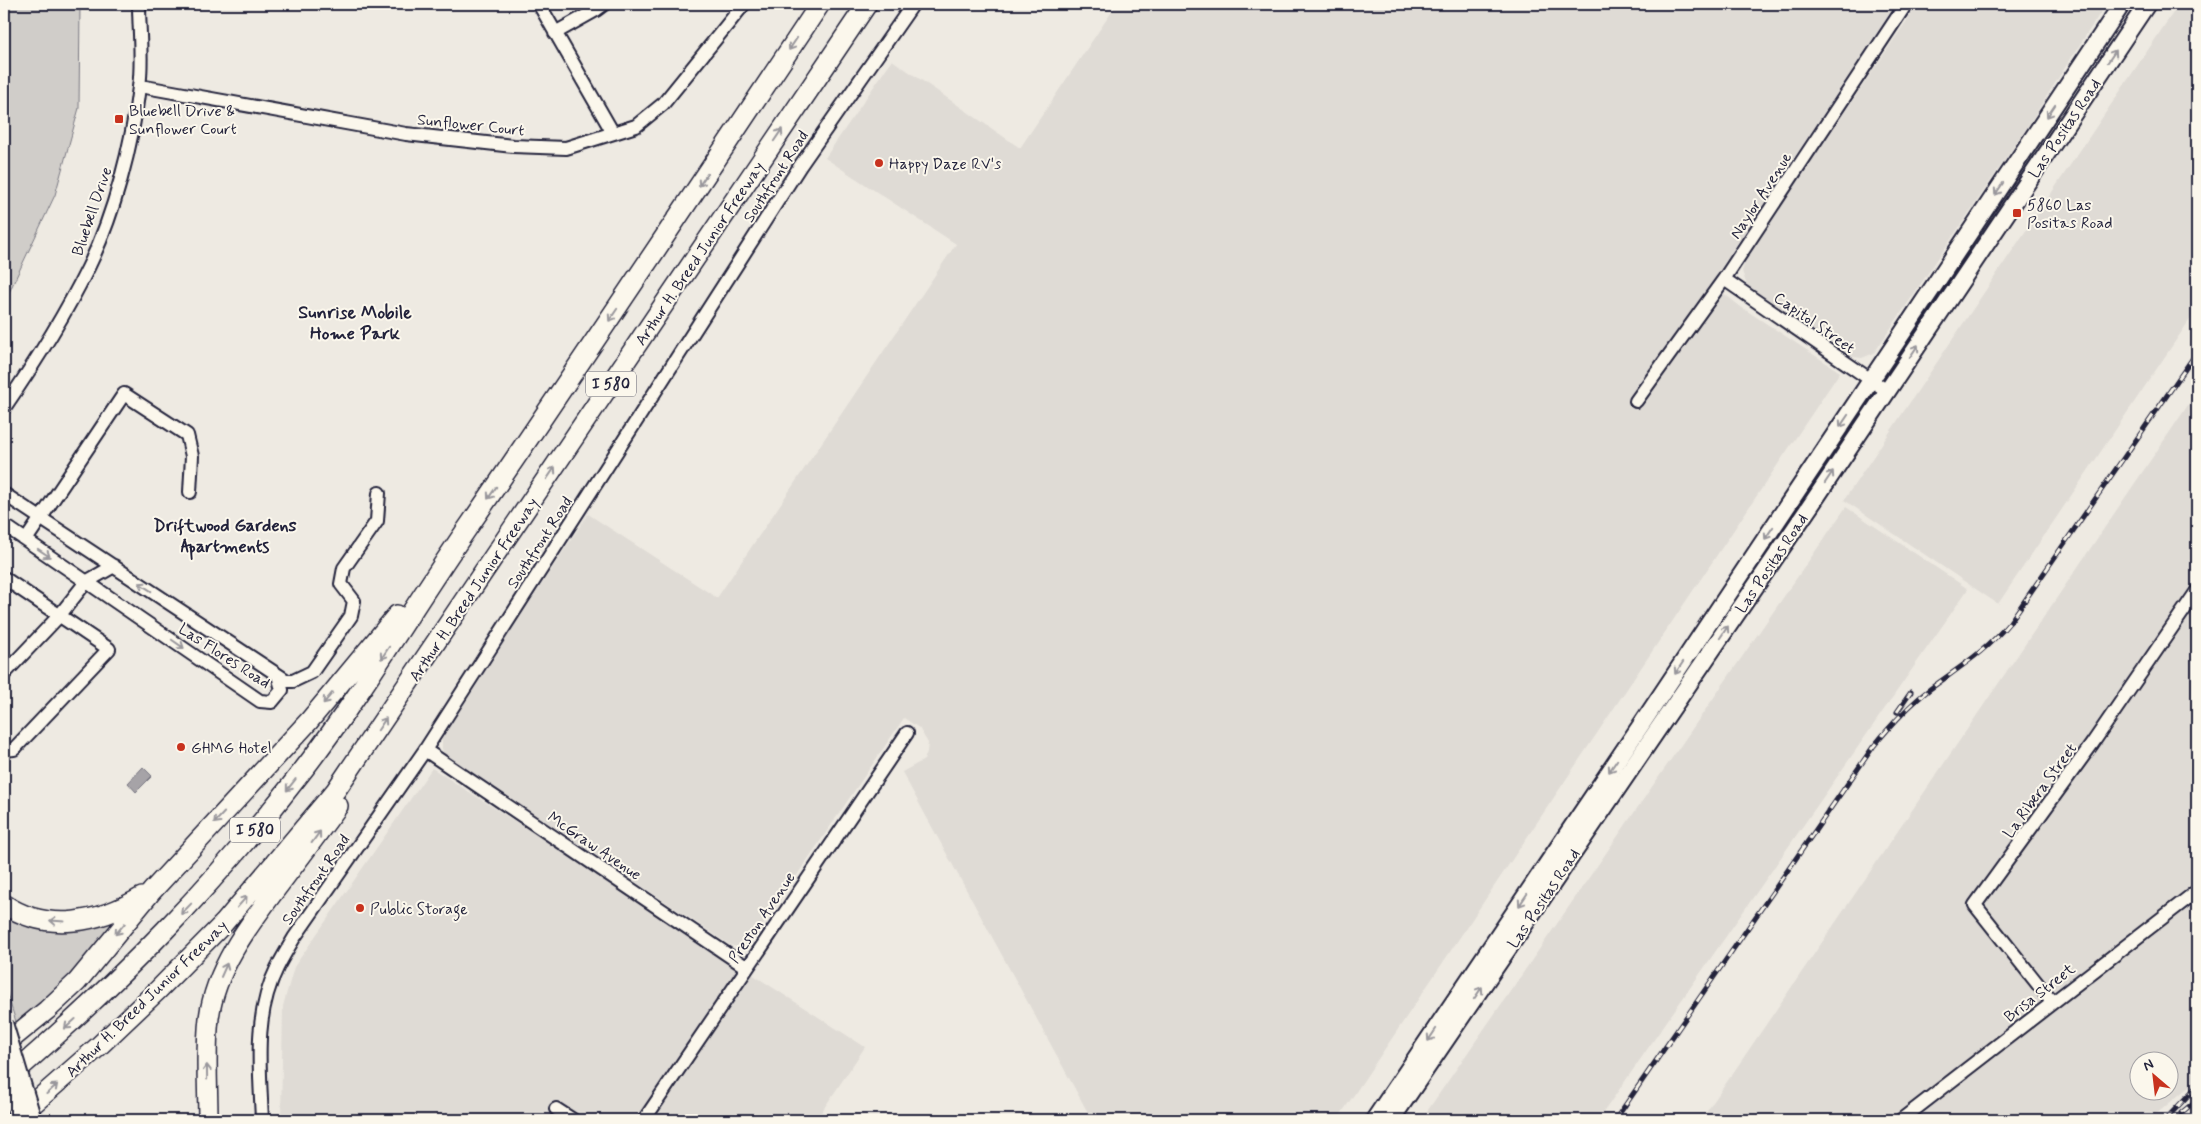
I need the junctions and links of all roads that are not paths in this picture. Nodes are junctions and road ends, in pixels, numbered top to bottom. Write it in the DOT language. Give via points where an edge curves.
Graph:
graph roads {
  1 [pos="139,4"];
  2 [pos="539,4"];
  3 [pos="604,4"];
  4 [pos="744,4"];
  5 [pos="820,4"];
  6 [pos="867,4"];
  7 [pos="913,4"];
  8 [pos="1906,4"];
  9 [pos="2122,4"];
  10 [pos="2147,4"];
  11 [pos="555,34"];
  12 [pos="140,86"];
  13 [pos="613,133"];
  14 [pos="1969,234"];
  15 [pos="1724,279"];
  16 [pos="1951,296"];
  17 [pos="1871,380"];
  18 [pos="1887,392"];
  19 [pos="1636,401"];
  20 [pos="4,408"];
  21 [pos="4,485"];
  22 [pos="190,492"];
  23 [pos="378,492"];
  24 [pos="4,494"];
  25 [pos="20,505"];
  26 [pos="41,519"];
  27 [pos="4,525"];
  28 [pos="460,539"];
  29 [pos="26,540"];
  30 [pos="114,566"];
  31 [pos="4,578"];
  32 [pos="86,582"];
  33 [pos="2197,591"];
  34 [pos="59,616"];
  35 [pos="4,674"];
  36 [pos="278,675"];
  37 [pos="907,733"];
  38 [pos="4,750"];
  39 [pos="424,750"];
  40 [pos="355,764"];
  41 [pos="152,891"];
  42 [pos="2197,891"];
  43 [pos="4,904"];
  44 [pos="746,967"];
  45 [pos="2052,1002"];
  46 [pos="4,1023"];
  47 [pos="4,1045"];
  48 [pos="4,1072"];
  49 [pos="4,1082"];
  50 [pos="556,1109"];
  51 [pos="14,1120"];
  52 [pos="19,1120"];
  53 [pos="33,1120"];
  54 [pos="208,1120"];
  55 [pos="262,1120"];
  56 [pos="573,1120"];
  57 [pos="644,1120"];
  58 [pos="1374,1120"];
  59 [pos="1392,1120"];
  60 [pos="1901,1120"];
  1 -- 12 [label="street, Bluebell Drive"];
  2 -- 11 [label="street"];
  3 -- 11 [label="street"];
  4 -- 13 [label="street, Sunflower Court" via="663,104 636,126"];
  5 -- 28 [label="highway, Arthur H. Breed Junior Freeway / I 580, one-way" via="597,340"];
  40 -- 6 [label="highway, Arthur H. Breed Junior Freeway / I 580, one-way"];
  7 -- 39 [label="street, Southfront Road" via="800,166"];
  8 -- 15 [label="street, Naylor Avenue"];
  9 -- 14 [label="main road, Las Positas Road, one-way"];
  16 -- 10 [label="main road, Las Positas Road, one-way"];
  11 -- 13 [label="street"];
  12 -- 13 [label="street, Sunflower Court" via="406,134 513,146 566,148"];
  12 -- 20 [label="street, Bluebell Drive" via="125,162 95,252 52,335"];
  14 -- 16 [label="main road" via="1969,249 1944,288"];
  14 -- 17 [label="main road, Las Positas Road"];
  15 -- 17 [label="street, Capitol Street"];
  15 -- 19 [label="street, Naylor Avenue"];
  18 -- 16 [label="main road, Las Positas Road, one-way"];
  17 -- 18 [label="street, Capitol Street"];
  17 -- 58 [label="main road, Las Positas Road, one-way"];
  59 -- 18 [label="main road, Las Positas Road, one-way"];
  21 -- 25 [label="street, Las Flores Road"];
  22 -- 26 [label="street" via="192,456 187,435 124,394"];
  23 -- 36 [label="street" via="377,521 344,568 341,584 354,602 351,616 312,672 293,681"];
  24 -- 25 [label="street, Las Flores Road"];
  25 -- 26 [label="street, Las Flores Road"];
  26 -- 29 [label="street"];
  26 -- 30 [label="street, Las Flores Road"];
  27 -- 29 [label="street, Las Flores Road"];
  28 -- 41 [label="highway, one-way" via="309,721"];
  28 -- 49 [label="highway, Arthur H. Breed Junior Freeway / I 580, one-way" via="367,681 254,832 132,965"];
  29 -- 32 [label="street, Las Flores Road, one-way"];
  30 -- 32 [label="street"];
  36 -- 30 [label="street, Las Flores Road, one-way"];
  31 -- 34 [label="street"];
  32 -- 34 [label="street"];
  32 -- 36 [label="street, Las Flores Road, one-way" via="260,700 272,702 282,690"];
  33 -- 45 [label="street, La Ribera Street" via="2092,744 1975,905"];
  34 -- 35 [label="street"];
  34 -- 38 [label="street" via="109,649 14,748"];
  37 -- 44 [label="street, Preston Avenue"];
  39 -- 44 [label="street, McGraw Avenue"];
  39 -- 55 [label="street, Southfront Road" via="276,969 260,1024"];
  51 -- 40 [label="highway, Arthur H. Breed Junior Freeway / I 580, one-way" via="99,1046 224,923"];
  54 -- 40 [label="highway, one-way" via="209,1016 225,965 264,906 348,793"];
  41 -- 43 [label="highway, one-way" via="124,908 81,922 46,920"];
  41 -- 47 [label="highway, one-way" via="77,982"];
  42 -- 45 [label="street, Brisa Street"];
  44 -- 57 [label="street, Preston Avenue"];
  45 -- 60 [label="street, Brisa Street"];
  46 -- 53 [label="main road, bridge"];
  48 -- 52 [label="main road, bridge"];
  50 -- 56 [label="street"];
}
